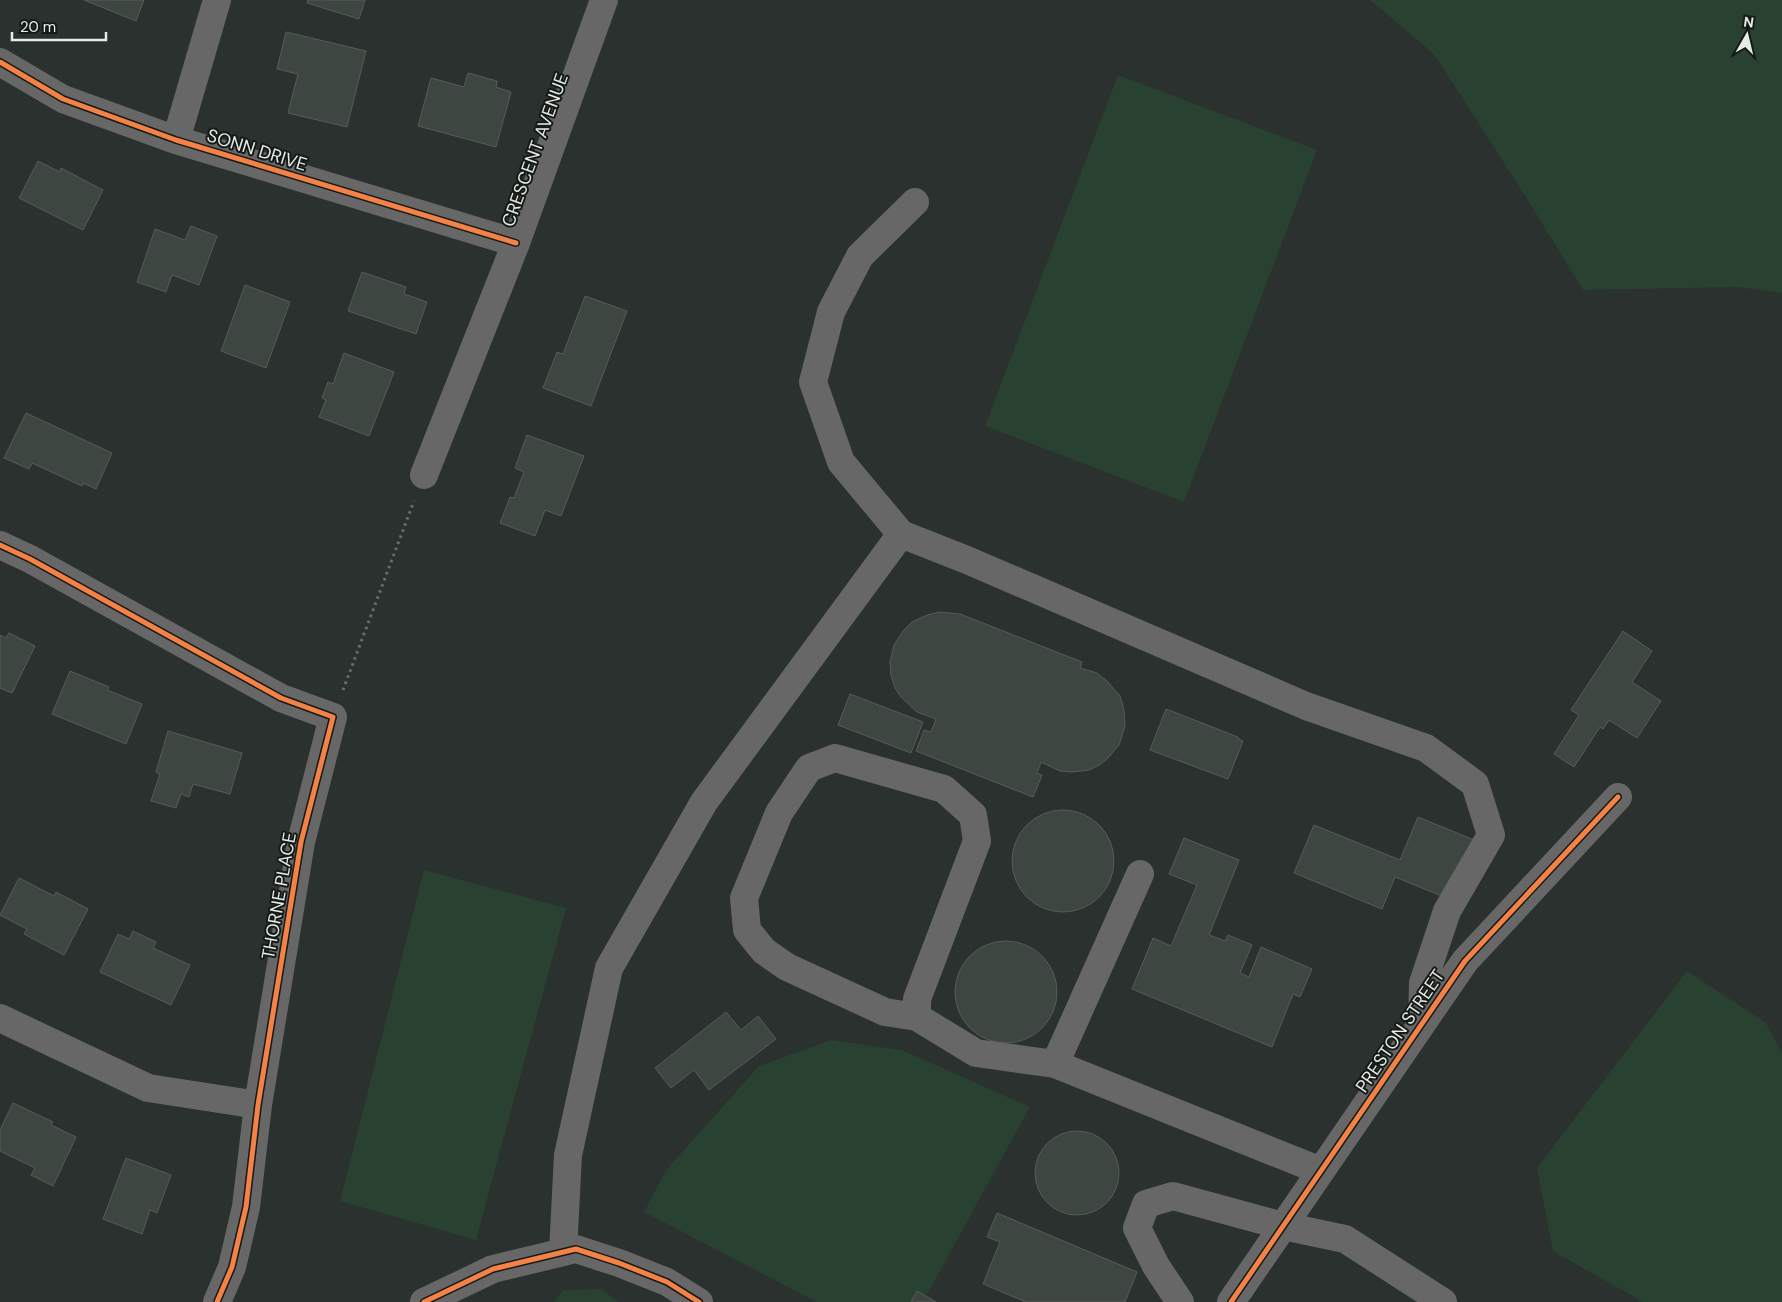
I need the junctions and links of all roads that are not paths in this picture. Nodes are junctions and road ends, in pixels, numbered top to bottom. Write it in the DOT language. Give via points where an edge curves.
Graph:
graph roads {
  1 [pos="218,0"];
  2 [pos="604,0"];
  3 [pos="0,62"];
  4 [pos="176,140"];
  5 [pos="915,202"];
  6 [pos="516,243"];
  7 [pos="424,475"];
  8 [pos="901,534"];
  9 [pos="0,545"];
  10 [pos="1618,797"];
  11 [pos="1140,874"];
  12 [pos="917,1016"];
  13 [pos="0,1018"];
  14 [pos="1422,1023"];
  15 [pos="1056,1064"];
  16 [pos="258,1105"];
  17 [pos="1321,1171"];
  18 [pos="1283,1226"];
  19 [pos="563,1252"];
  20 [pos="217,1302"];
  21 [pos="424,1302"];
  22 [pos="699,1302"];
  23 [pos="1180,1302"];
  24 [pos="1231,1302"];
  25 [pos="1443,1302"];
  1 -- 4 [label="street"];
  2 -- 6 [label="street, CRESCENT AVENUE"];
  3 -- 4 [label="street, SONN DRIVE" via="63,99"];
  4 -- 6 [label="street, SONN DRIVE"];
  5 -- 8 [label="street" via="860,256 831,312 813,382 841,462"];
  6 -- 7 [label="street, CRESCENT AVENUE"];
  8 -- 14 [label="street" via="1306,706 1426,748 1475,784 1491,835 1447,912 1423,983"];
  8 -- 19 [label="street" via="704,802 609,968 568,1155"];
  9 -- 16 [label="street, THORNE PLACE" via="281,698 333,717 301,842"];
  10 -- 14 [label="street, PRESTON STREET" via="1465,961"];
  11 -- 15 [label="street"];
  12 -- 12 [label="street" via="917,999 977,841 973,816 944,789 835,758 809,768 779,813 744,898 747,930 764,951 787,967 885,1012"];
  12 -- 15 [label="street" via="976,1053"];
  13 -- 16 [label="street" via="148,1088"];
  14 -- 17 [label="street, PRESTON STREET"];
  15 -- 17 [label="street"];
  16 -- 20 [label="street, THORNE PLACE" via="246,1207 232,1268"];
  17 -- 18 [label="street, PRESTON STREET"];
  18 -- 23 [label="street" via="1173,1196 1146,1204 1137,1228 1156,1266"];
  18 -- 24 [label="street, PRESTON STREET"];
  18 -- 25 [label="street" via="1345,1239"];
  19 -- 21 [label="street" via="493,1269"];
  19 -- 22 [label="street" via="576,1249 619,1263 667,1282"];
}
